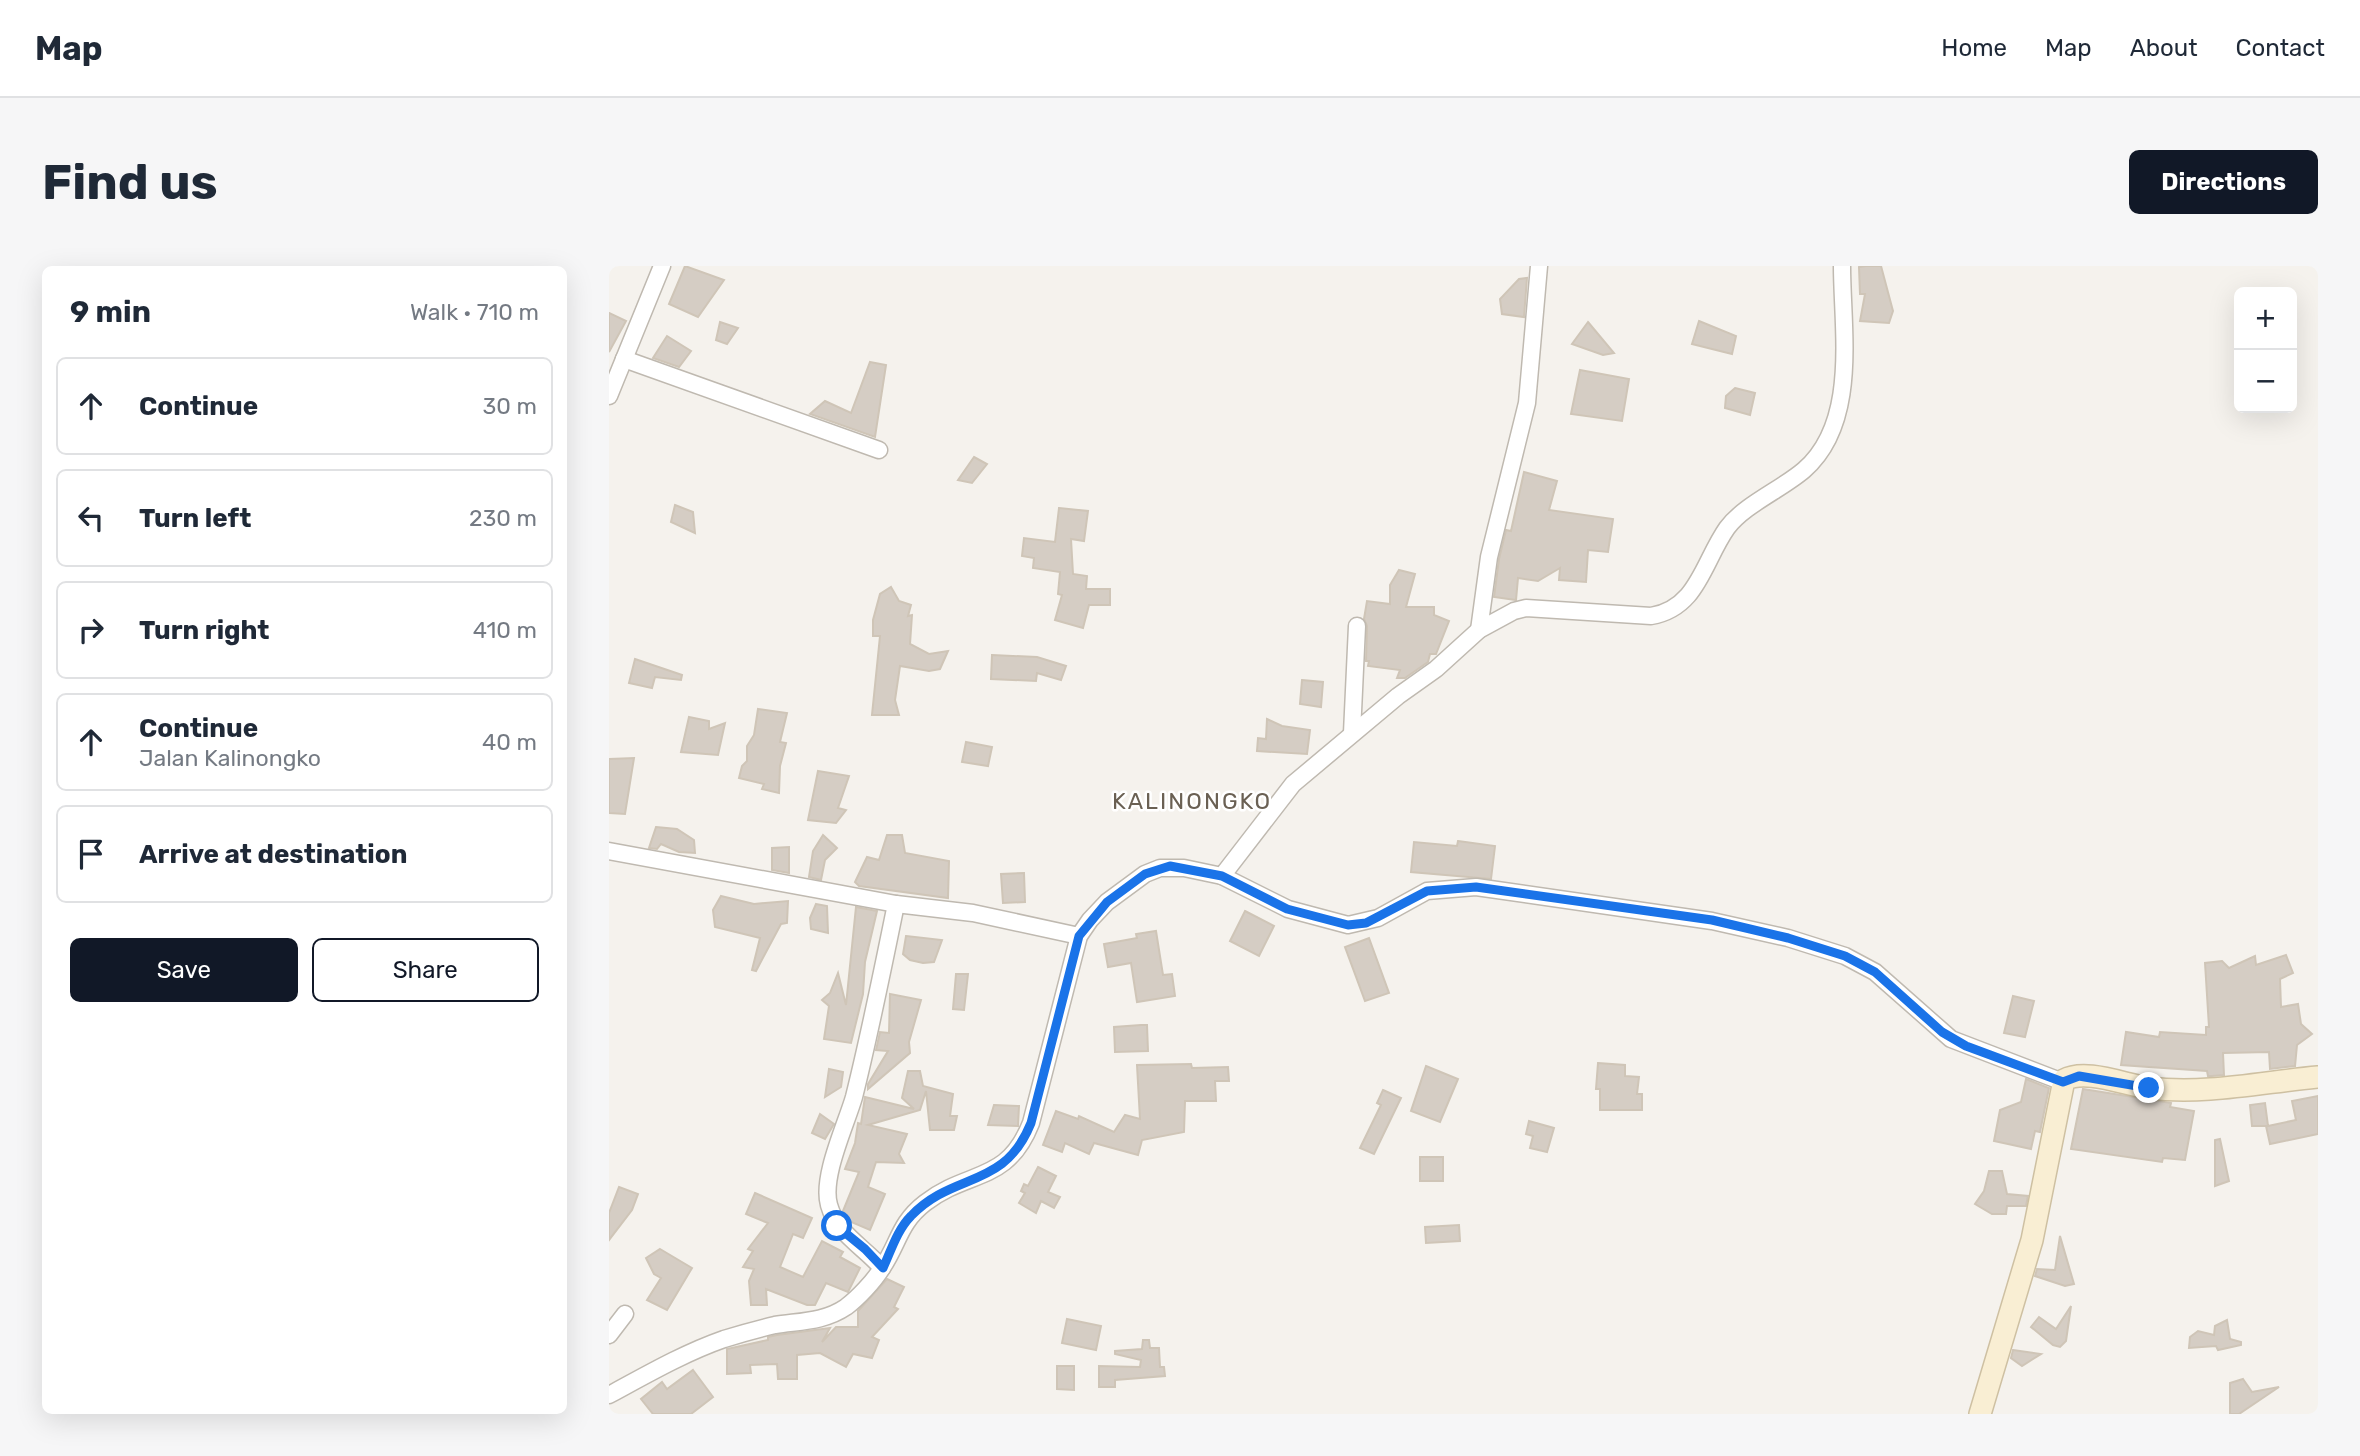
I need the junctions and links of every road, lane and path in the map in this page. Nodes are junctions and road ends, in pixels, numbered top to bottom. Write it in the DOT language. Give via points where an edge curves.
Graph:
graph roads {
  1 [pos="662,266"];
  2 [pos="1539,266"];
  3 [pos="1842,266"];
  4 [pos="624,359"];
  5 [pos="609,396"];
  6 [pos="879,450"];
  7 [pos="1357,626"];
  8 [pos="1479,630"];
  9 [pos="1352,733"];
  10 [pos="609,851"];
  11 [pos="1222,876"];
  12 [pos="896,904"];
  13 [pos="1079,936"];
  14 [pos="2318,1077"];
  15 [pos="2063,1082"];
  16 [pos="883,1268"];
  17 [pos="625,1314"];
  18 [pos="609,1335"];
  19 [pos="609,1395"];
  20 [pos="1980,1414"];
  1 -- 4 [label="street"];
  2 -- 8 [label="street" via="1527,403 1489,556"];
  3 -- 8 [label="street" via="1843,375 1837,414 1826,440 1804,470 1728,527 1684,602 1651,616 1526,608"];
  4 -- 5 [label="street"];
  4 -- 6 [label="street"];
  7 -- 9 [label="street"];
  8 -- 9 [label="street"];
  9 -- 11 [label="street" via="1293,784"];
  10 -- 12 [label="street"];
  11 -- 13 [label="street" via="1184,868 1160,868 1145,874 1107,902"];
  11 -- 15 [label="street" via="1287,909 1348,925 1366,923 1427,891 1476,887 1712,920 1788,938 1845,956 1875,972 1951,1038"];
  12 -- 13 [label="street" via="973,913"];
  12 -- 16 [label="street" via="853,1099 829,1180 828,1201 837,1226"];
  13 -- 16 [label="street" via="1025,1138 1002,1166 942,1192 912,1214 902,1225"];
  14 -- 15 [label="street" via="2198,1089 2149,1088 2079,1076"];
  15 -- 20 [label="street" via="2032,1240"];
  16 -- 19 [label="street" via="848,1305 830,1316 722,1340"];
  17 -- 18 [label="street"];
}
